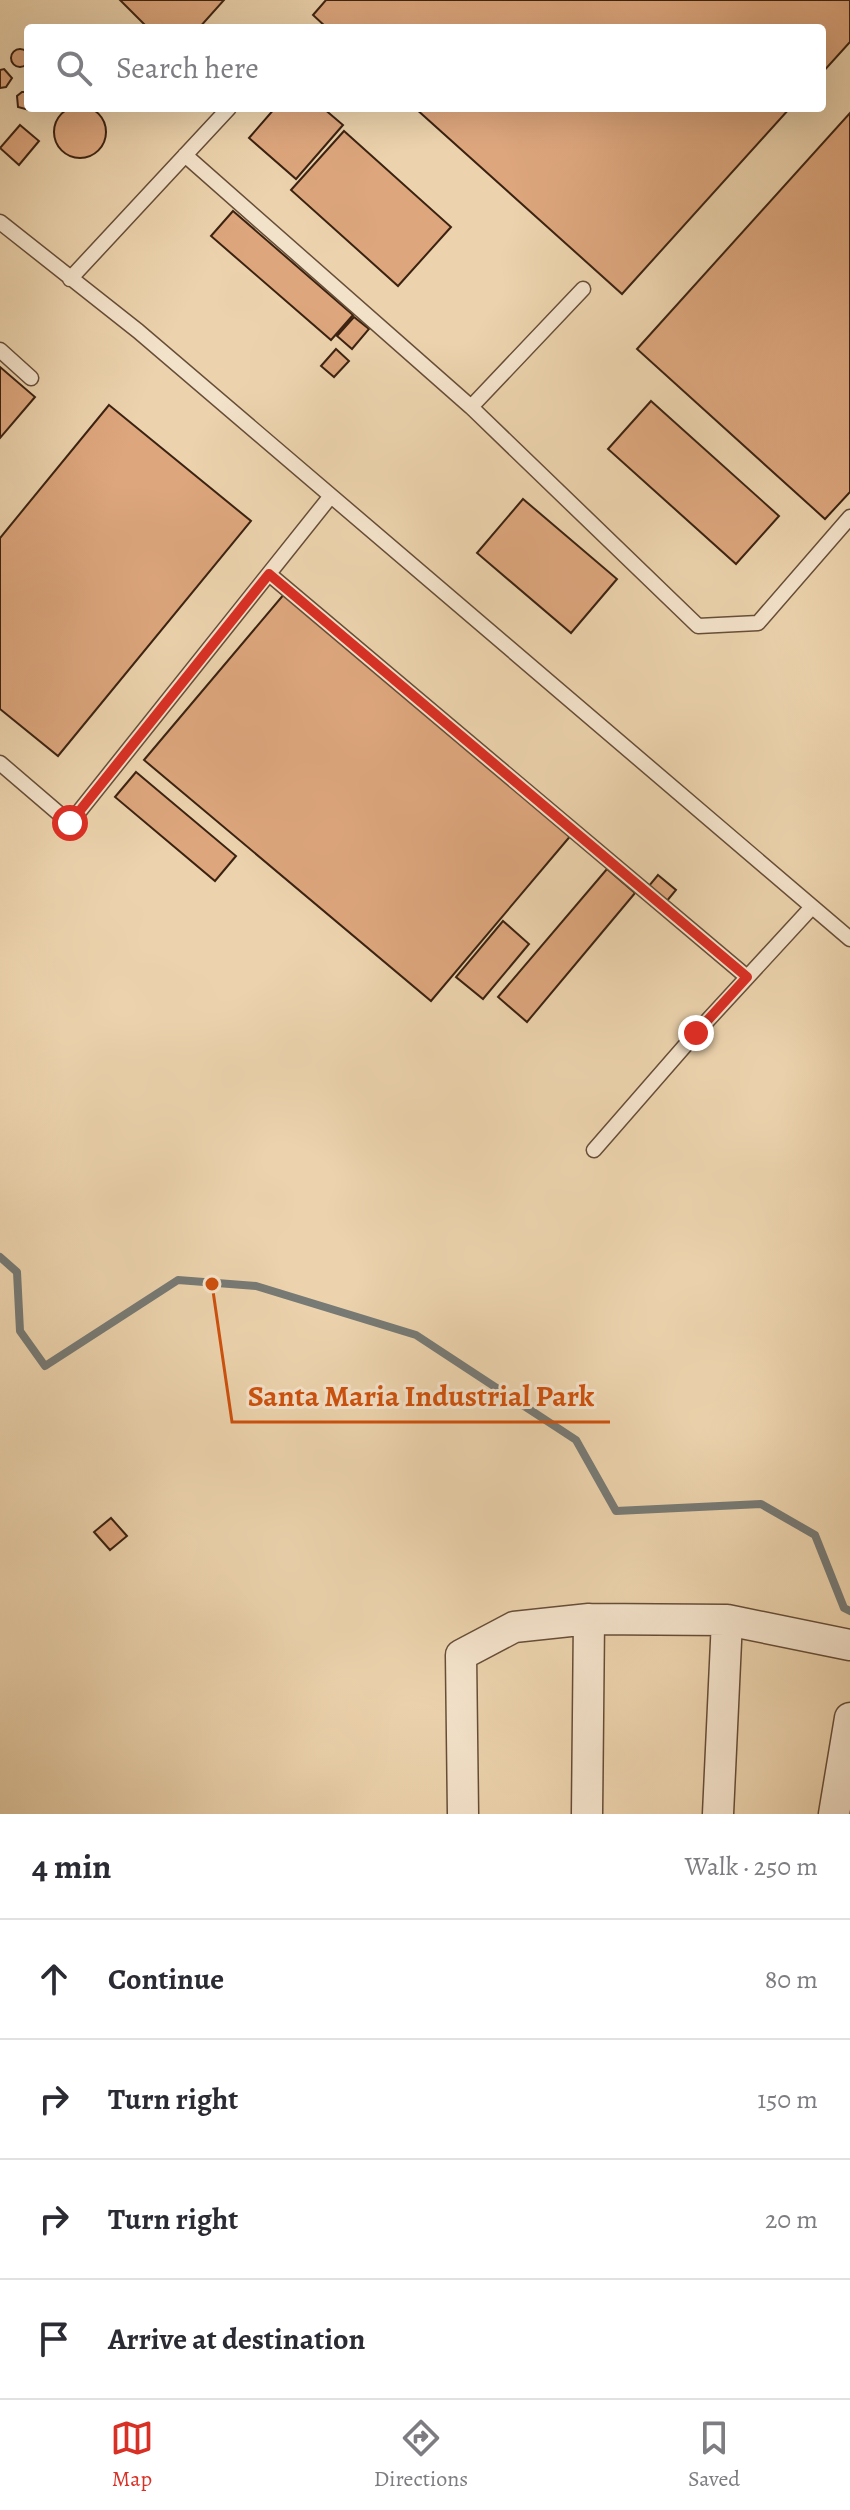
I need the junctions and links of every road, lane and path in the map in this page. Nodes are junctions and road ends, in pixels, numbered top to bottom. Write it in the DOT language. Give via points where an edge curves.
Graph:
graph roads {
  1 [pos="225,112"];
  2 [pos="185,155"];
  3 [pos="0,222"];
  4 [pos="70,279"];
  5 [pos="583,289"];
  6 [pos="0,350"];
  7 [pos="31,378"];
  8 [pos="471,407"];
  9 [pos="330,497"];
  10 [pos="850,517"];
  11 [pos="269,574"];
  12 [pos="0,763"];
  13 [pos="812,907"];
  14 [pos="850,939"];
  15 [pos="747,977"];
  16 [pos="594,1150"];
  17 [pos="589,1619"];
  18 [pos="727,1620"];
  19 [pos="850,1645"];
  20 [pos="850,1718"];
  21 [pos="463,1814"];
  22 [pos="587,1814"];
  23 [pos="718,1814"];
  24 [pos="834,1814"];
  1 -- 2 [label="lane"];
  2 -- 4 [label="lane"];
  2 -- 8 [label="lane"];
  3 -- 4 [label="lane"];
  4 -- 9 [label="lane"];
  5 -- 8 [label="lane"];
  6 -- 7 [label="lane"];
  8 -- 10 [label="lane" via="698,626 758,623"];
  9 -- 11 [label="lane"];
  9 -- 13 [label="lane"];
  11 -- 12 [label="lane" via="70,823"];
  11 -- 15 [label="lane"];
  13 -- 14 [label="lane"];
  13 -- 15 [label="lane"];
  15 -- 16 [label="lane"];
  17 -- 18 [label="street"];
  17 -- 21 [label="street" via="514,1627 461,1655"];
  17 -- 22 [label="street"];
  18 -- 19 [label="street"];
  18 -- 23 [label="street"];
  20 -- 24 [label="street"];
}
